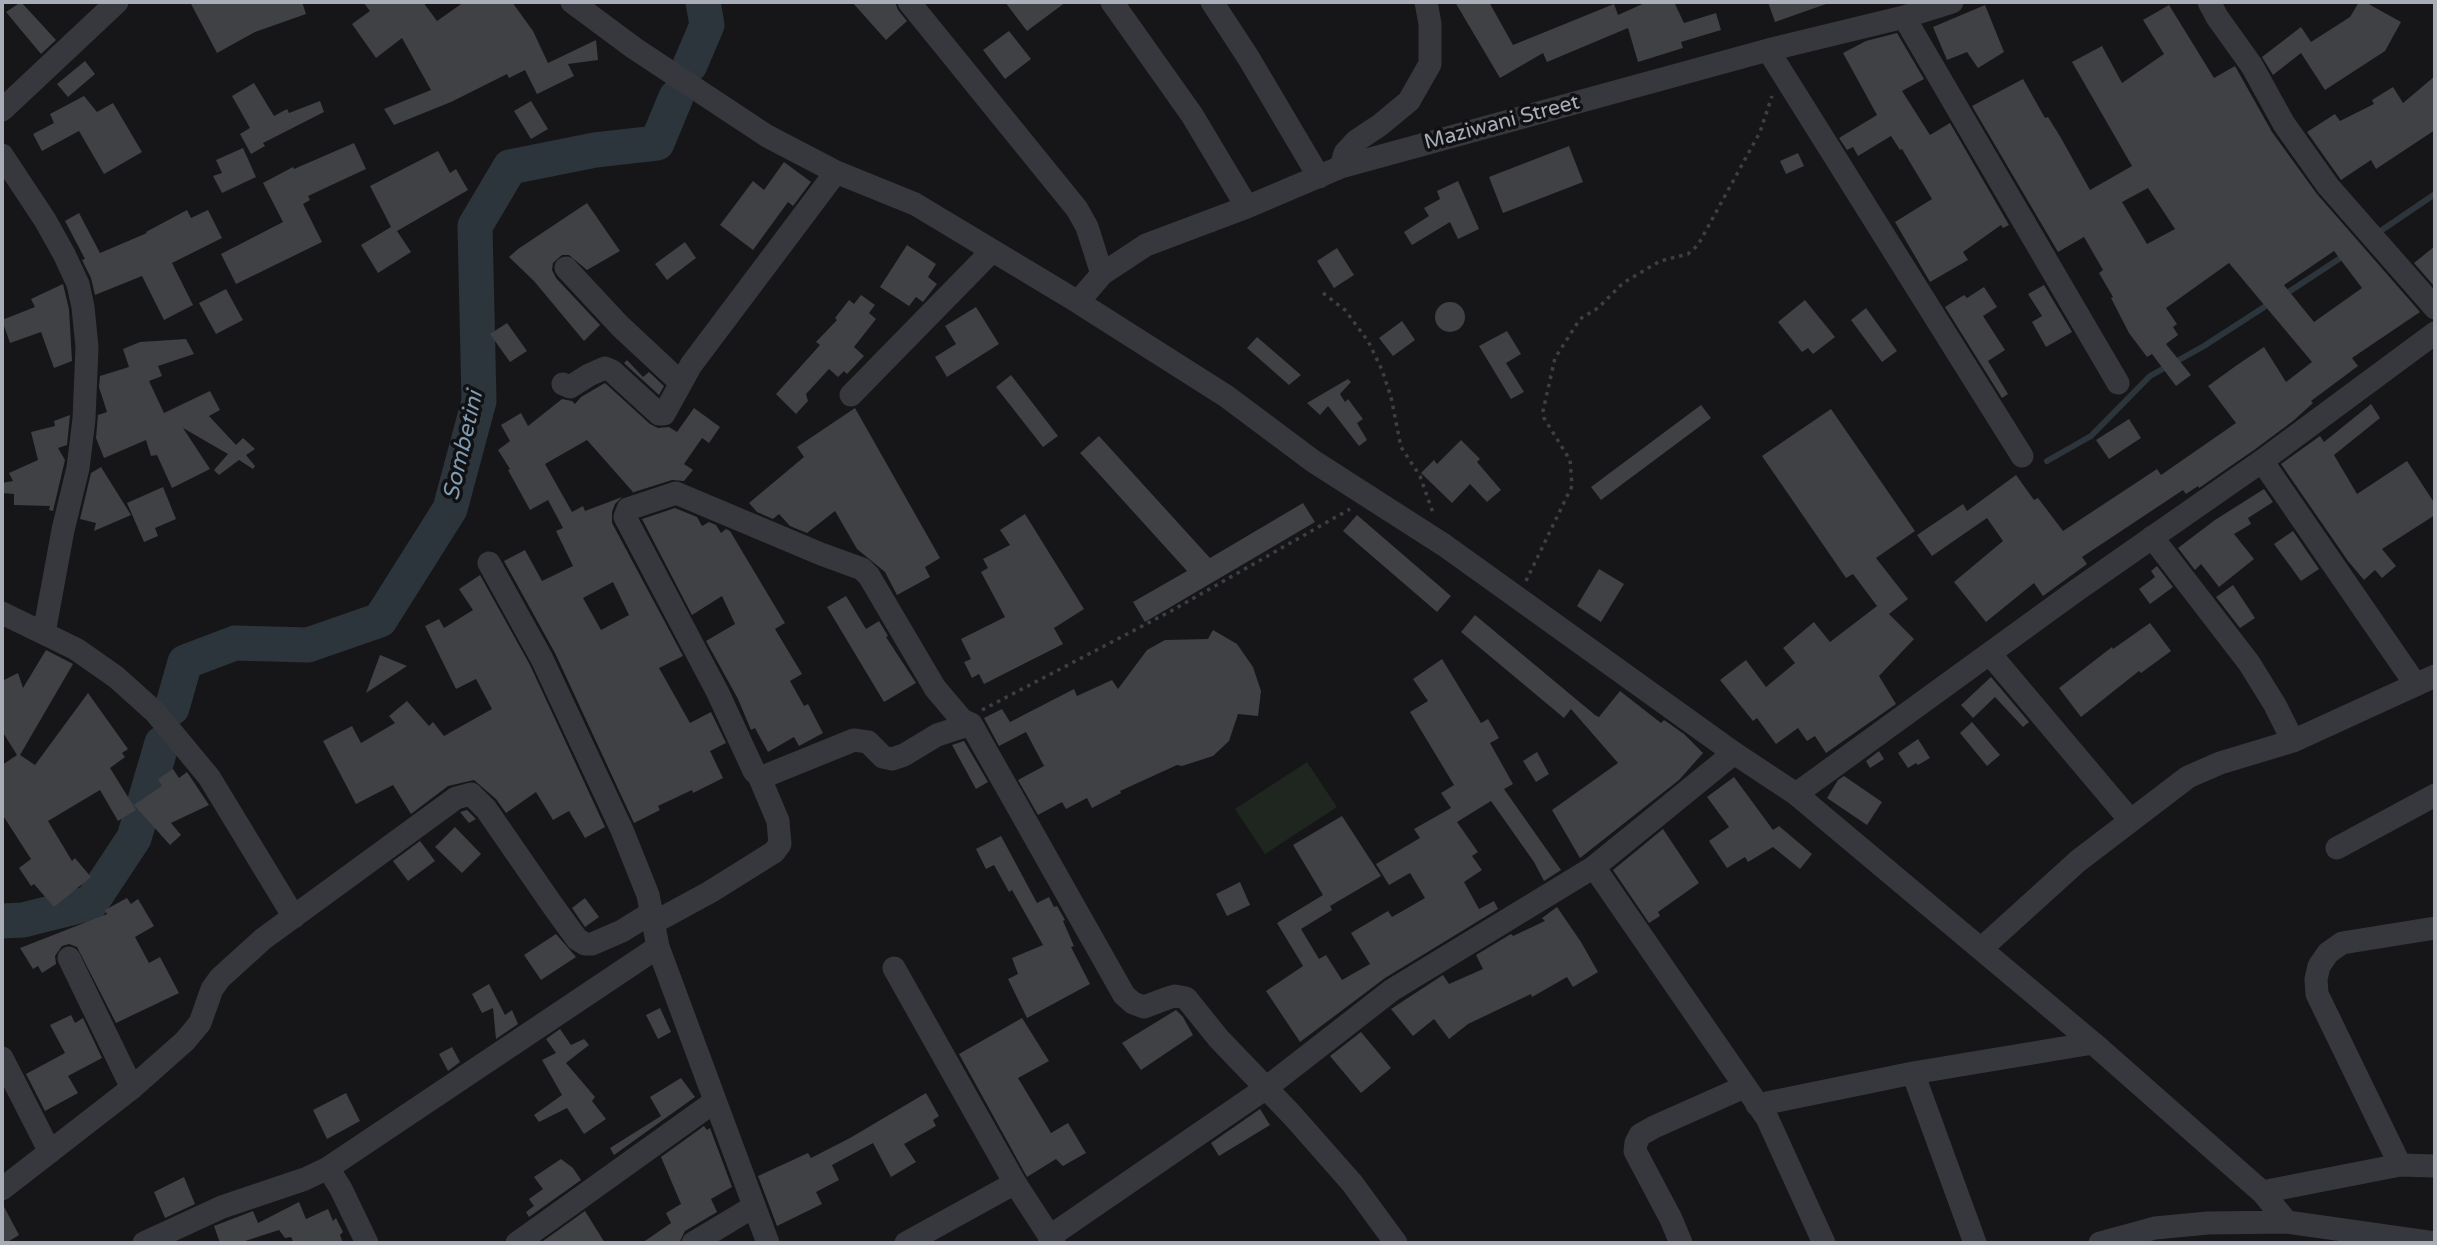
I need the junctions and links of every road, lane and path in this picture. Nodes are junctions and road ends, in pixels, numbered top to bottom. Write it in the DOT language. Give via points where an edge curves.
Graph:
graph roads {
  1 [pos="117,2"];
  2 [pos="572,2"];
  3 [pos="909,2"];
  4 [pos="1112,2"];
  5 [pos="1212,2"];
  6 [pos="1426,2"];
  7 [pos="2209,2"];
  8 [pos="1945,3"];
  9 [pos="1905,17"];
  10 [pos="1768,50"];
  11 [pos="1781,71"];
  12 [pos="2,110"];
  13 [pos="2,155"];
  14 [pos="1341,167"];
  15 [pos="836,172"];
  16 [pos="1319,177"];
  17 [pos="1247,207"];
  18 [pos="992,251"];
  19 [pos="566,268"];
  20 [pos="1102,274"];
  21 [pos="1323,293"];
  22 [pos="1078,302"];
  23 [pos="2435,309"];
  24 [pos="2434,335"];
  25 [pos="680,382"];
  26 [pos="2119,383"];
  27 [pos="563,384"];
  28 [pos="851,395"];
  29 [pos="2022,456"];
  30 [pos="2262,461"];
  31 [pos="1370,498"];
  32 [pos="2152,537"];
  33 [pos="1444,545"];
  34 [pos="489,563"];
  35 [pos="1517,598"];
  36 [pos="2,613"];
  37 [pos="44,633"];
  38 [pos="1990,654"];
  39 [pos="2426,680"];
  40 [pos="966,722"];
  41 [pos="2293,741"];
  42 [pos="1734,753"];
  43 [pos="759,776"];
  44 [pos="1796,794"];
  45 [pos="2435,795"];
  46 [pos="2130,820"];
  47 [pos="2337,848"];
  48 [pos="1594,867"];
  49 [pos="294,916"];
  50 [pos="652,918"];
  51 [pos="2435,928"];
  52 [pos="658,947"];
  53 [pos="1982,948"];
  54 [pos="69,958"];
  55 [pos="894,968"];
  56 [pos="2093,1043"];
  57 [pos="2,1058"];
  58 [pos="1913,1073"];
  59 [pos="132,1088"];
  60 [pos="1266,1088"];
  61 [pos="1751,1096"];
  62 [pos="714,1101"];
  63 [pos="50,1152"];
  64 [pos="2400,1165"];
  65 [pos="2435,1166"];
  66 [pos="328,1168"];
  67 [pos="1015,1183"];
  68 [pos="2,1189"];
  69 [pos="2262,1192"];
  70 [pos="753,1206"];
  71 [pos="2287,1222"];
  72 [pos="1051,1240"];
  73 [pos="363,1242"];
  74 [pos="144,1243"];
  75 [pos="517,1243"];
  76 [pos="692,1243"];
  77 [pos="768,1243"];
  78 [pos="906,1243"];
  79 [pos="1396,1243"];
  80 [pos="1681,1243"];
  81 [pos="1824,1243"];
  82 [pos="1975,1243"];
  83 [pos="2100,1243"];
  84 [pos="2435,1243"];
  1 -- 12 [label="street"];
  2 -- 15 [label="street" via="766,136"];
  3 -- 20 [label="street" via="1077,209"];
  4 -- 17 [label="street" via="1192,115"];
  5 -- 16 [label="street"];
  6 -- 14 [label="street" via="1430,64 1409,101 1356,141 1345,153"];
  7 -- 23 [label="street" via="2328,186"];
  8 -- 9 [label="street, Maziwani Street"];
  9 -- 10 [label="street, Maziwani Street"];
  9 -- 26 [label="street"];
  10 -- 11 [label="street"];
  10 -- 14 [label="street, Maziwani Street"];
  11 -- 29 [label="street"];
  11 -- 35 [label="path" via="1759,132 1698,245 1688,254 1660,261 1623,283 1598,308 1580,318 1555,358 1543,411 1570,460 1572,486"];
  13 -- 37 [label="street" via="45,220 78,284 87,347 78,468"];
  14 -- 16 [label="street, Maziwani Street"];
  15 -- 18 [label="street" via="915,204"];
  15 -- 25 [label="street"];
  16 -- 17 [label="street, Maziwani Street"];
  17 -- 20 [label="street, Maziwani Street" via="1146,245"];
  18 -- 22 [label="street"];
  18 -- 28 [label="street"];
  19 -- 25 [label="street"];
  20 -- 22 [label="street, Maziwani Street"];
  21 -- 33 [label="path" via="1345,310 1382,370 1401,447 1420,476"];
  22 -- 31 [label="street" via="1226,396"];
  24 -- 30 [label="street"];
  25 -- 27 [label="street" via="664,414 612,371 589,374 570,387"];
  30 -- 32 [label="street"];
  30 -- 39 [label="street"];
  31 -- 33 [label="street"];
  31 -- 40 [label="path"];
  32 -- 38 [label="street"];
  32 -- 41 [label="street" via="2249,663"];
  33 -- 35 [label="street"];
  34 -- 50 [label="street" via="542,659 603,789 648,895"];
  35 -- 42 [label="street"];
  36 -- 37 [label="street"];
  37 -- 49 [label="street" via="116,677 193,754"];
  38 -- 44 [label="street"];
  38 -- 46 [label="street"];
  39 -- 41 [label="street"];
  40 -- 43 [label="street" via="892,760 868,742 854,740"];
  40 -- 43 [label="street" via="935,688 862,569 682,494 628,509 625,517"];
  40 -- 60 [label="street" via="1124,995 1144,1007 1175,996 1185,999"];
  41 -- 46 [label="street" via="2202,770"];
  42 -- 44 [label="street"];
  42 -- 48 [label="street"];
  43 -- 50 [label="street" via="778,821 778,848 710,892"];
  44 -- 53 [label="street"];
  45 -- 47 [label="street"];
  46 -- 53 [label="street"];
  48 -- 60 [label="street" via="1392,990"];
  48 -- 61 [label="street"];
  49 -- 50 [label="street" via="456,798 471,794 577,939 592,944"];
  49 -- 59 [label="street" via="220,978 193,1033"];
  50 -- 52 [label="street"];
  51 -- 64 [label="street" via="2342,943 2328,953 2316,979 2317,994"];
  52 -- 62 [label="street"];
  52 -- 66 [label="street"];
  53 -- 56 [label="street"];
  54 -- 59 [label="street"];
  55 -- 67 [label="street"];
  56 -- 58 [label="street"];
  56 -- 69 [label="street"];
  57 -- 63 [label="street"];
  58 -- 61 [label="street"];
  58 -- 82 [label="street"];
  59 -- 63 [label="street"];
  60 -- 72 [label="street"];
  60 -- 79 [label="street" via="1352,1183"];
  61 -- 80 [label="street" via="1654,1127 1636,1143 1635,1152"];
  61 -- 81 [label="street" via="1767,1118"];
  62 -- 70 [label="street"];
  62 -- 75 [label="street"];
  63 -- 68 [label="street"];
  64 -- 65 [label="street"];
  64 -- 69 [label="street"];
  66 -- 73 [label="street"];
  66 -- 74 [label="street" via="222,1207"];
  67 -- 72 [label="street"];
  67 -- 78 [label="street"];
  69 -- 71 [label="street"];
  70 -- 76 [label="street"];
  70 -- 77 [label="street"];
  71 -- 83 [label="street" via="2155,1228"];
  71 -- 84 [label="street"];
}
